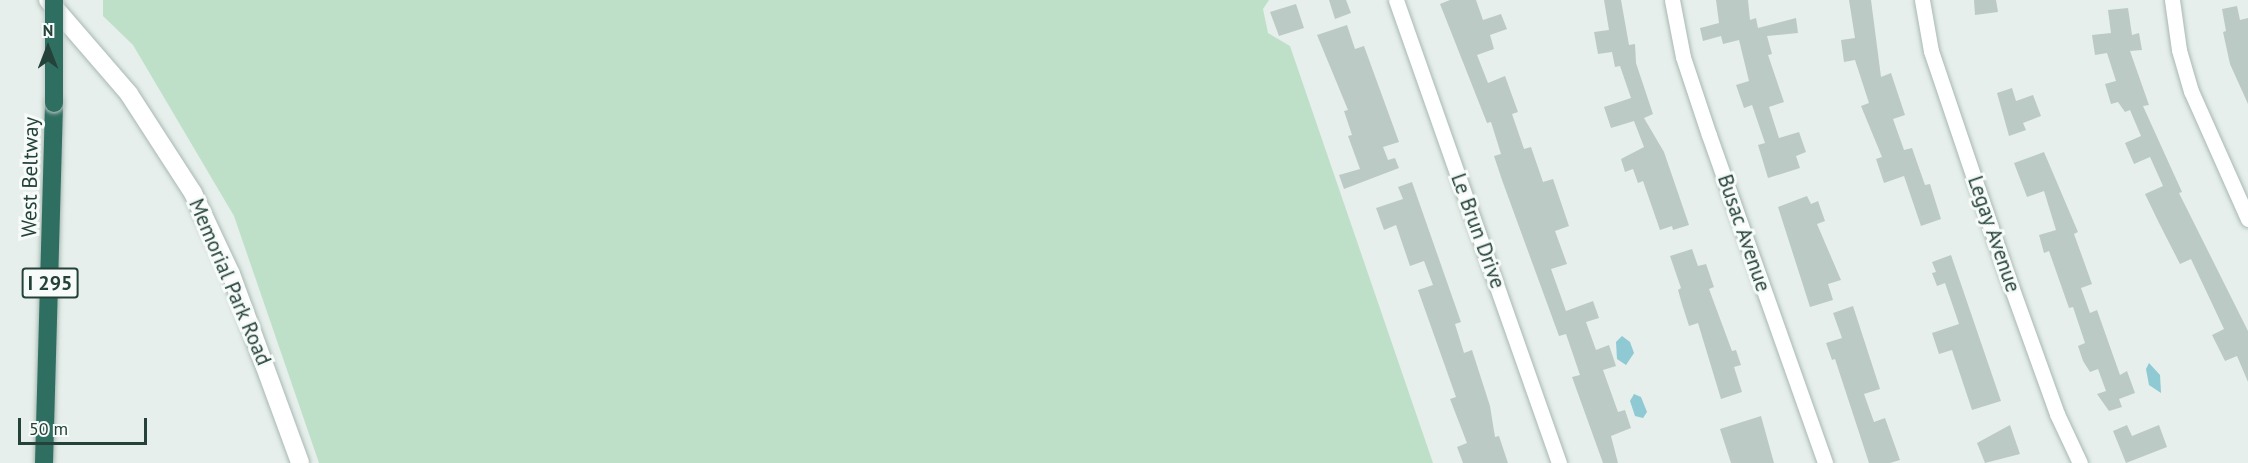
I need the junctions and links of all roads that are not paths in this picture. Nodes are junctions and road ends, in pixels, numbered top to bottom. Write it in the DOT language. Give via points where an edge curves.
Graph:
graph roads {
  1 [pos="48,0"];
  2 [pos="54,0"];
  3 [pos="1396,0"];
  4 [pos="1672,0"];
  5 [pos="1922,0"];
  6 [pos="2172,0"];
  7 [pos="2248,219"];
  8 [pos="44,463"];
  9 [pos="300,463"];
  10 [pos="1559,463"];
  11 [pos="1825,463"];
  12 [pos="2080,463"];
  1 -- 9 [label="street, Memorial Park Road" via="129,94 193,193 231,274"];
  2 -- 8 [label="highway, West Beltway / I 295, bridge"];
  3 -- 10 [label="street, Le Brun Drive"];
  4 -- 11 [label="street, Busac Avenue" via="1683,57"];
  5 -- 12 [label="street, Legay Avenue" via="1931,51 2057,414"];
  6 -- 7 [label="street" via="2179,50 2191,91"];
}
